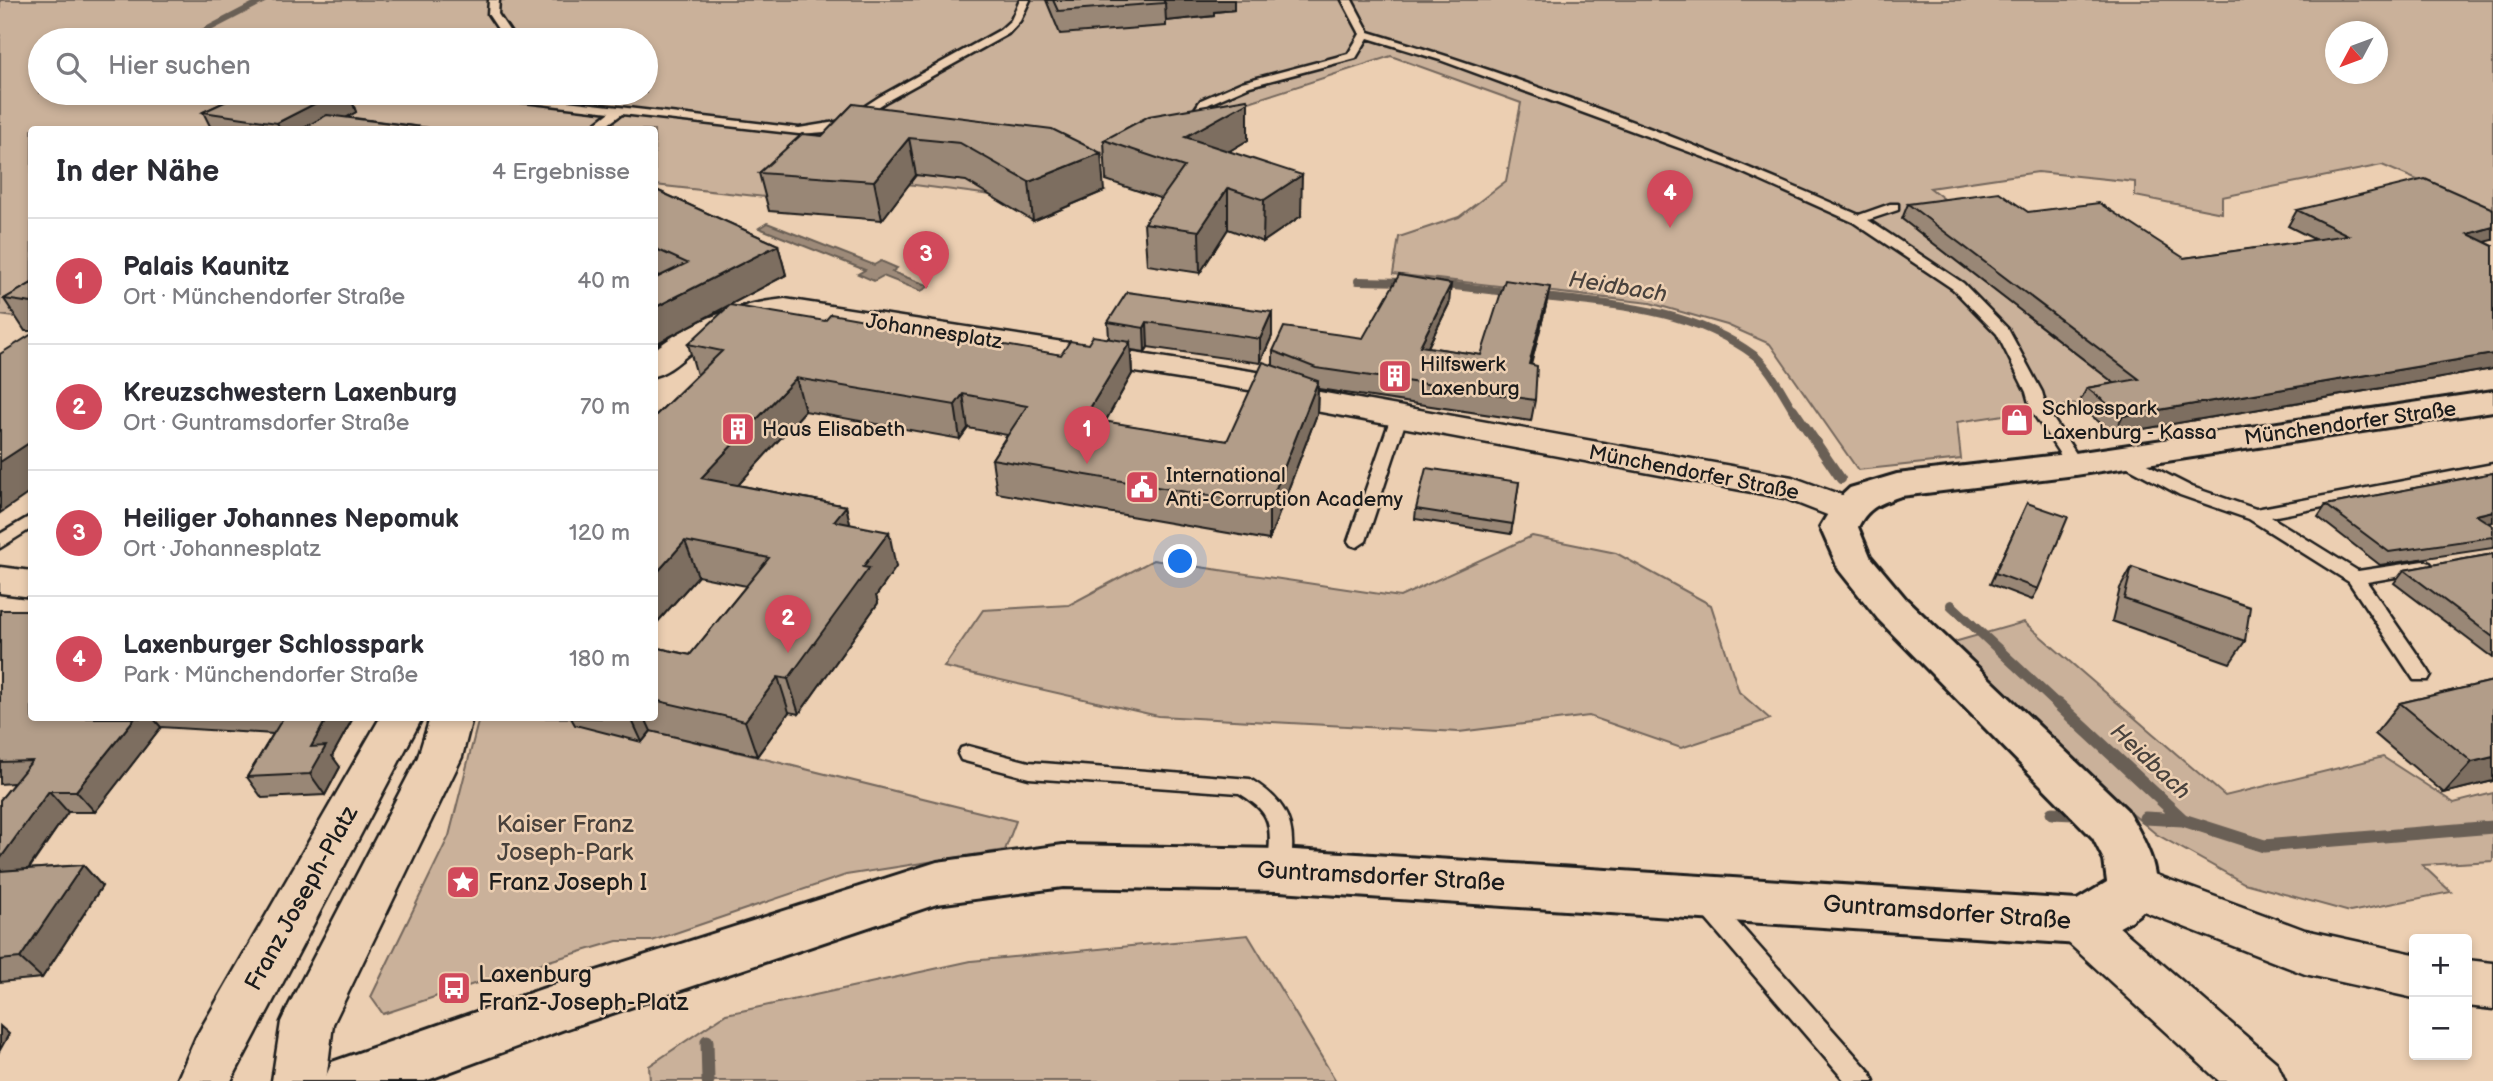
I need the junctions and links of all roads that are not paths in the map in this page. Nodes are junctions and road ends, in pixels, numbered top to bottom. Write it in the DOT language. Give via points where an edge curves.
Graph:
graph roads {
  1 [pos="494,0"];
  2 [pos="1025,0"];
  3 [pos="1348,0"];
  4 [pos="502,28"];
  5 [pos="1365,34"];
  6 [pos="571,105"];
  7 [pos="620,111"];
  8 [pos="598,126"];
  9 [pos="1183,134"];
  10 [pos="1894,207"];
  11 [pos="1858,219"];
  12 [pos="1058,351"];
  13 [pos="658,364"];
  14 [pos="2493,401"];
  15 [pos="1399,417"];
  16 [pos="2123,457"];
  17 [pos="2075,464"];
  18 [pos="2493,469"];
  19 [pos="1848,510"];
  20 [pos="2255,515"];
  21 [pos="28,523"];
  22 [pos="1357,541"];
  23 [pos="0,542"];
  24 [pos="2439,564"];
  25 [pos="2355,578"];
  26 [pos="0,580"];
  27 [pos="28,584"];
  28 [pos="2421,675"];
  29 [pos="399,721"];
  30 [pos="451,721"];
  31 [pos="968,754"];
  32 [pos="1279,870"];
  33 [pos="2132,886"];
  34 [pos="1699,895"];
  35 [pos="2079,922"];
  36 [pos="2409,975"];
  37 [pos="2472,984"];
  38 [pos="2493,986"];
  39 [pos="205,1081"];
  40 [pos="299,1081"];
  41 [pos="352,1081"];
  42 [pos="1861,1081"];
  43 [pos="2258,1081"];
  1 -- 4 [label="lane" via="493,14"];
  2 -- 7 [label="lane" via="1016,21 1004,32 846,123 825,129 799,131"];
  3 -- 5 [label="lane"];
  5 -- 9 [label="lane" via="1352,56 1246,84 1205,102"];
  5 -- 11 [label="lane" via="1444,58 1732,163"];
  6 -- 7 [label="lane"];
  7 -- 8 [label="lane"];
  10 -- 11 [label="lane"];
  11 -- 17 [label="lane" via="1958,286 2003,332 2039,410"];
  12 -- 13 [label="street, Johannesplatz" via="785,308 741,314 692,338"];
  12 -- 15 [label="street, Münchendorfer Straße" via="1276,385 1305,399"];
  14 -- 16 [label="main road, Münchendorfer Straße"];
  15 -- 19 [label="street, Münchendorfer Straße" via="1792,488"];
  15 -- 22 [label="lane"];
  16 -- 17 [label="main road, Münchendorfer Straße"];
  16 -- 20 [label="lane" via="2186,491"];
  17 -- 19 [label="main road, Münchendorfer Straße" via="1897,485 1863,496"];
  18 -- 20 [label="lane"];
  19 -- 33 [label="main road" via="1839,527 1853,561 1892,609 2110,824 2133,868"];
  20 -- 25 [label="lane"];
  21 -- 23 [label="lane"];
  24 -- 25 [label="lane"];
  25 -- 28 [label="lane"];
  26 -- 27 [label="street"];
  29 -- 39 [label="street, Franz Joseph-Platz" via="215,1055"];
  30 -- 40 [label="street" via="440,757 307,1022"];
  31 -- 32 [label="lane" via="1029,770 1243,785 1270,800 1282,828"];
  32 -- 34 [label="main road, Guntramsdorfer Straße"];
  32 -- 41 [label="main road, Guntramsdorfer Straße" via="1063,866 937,883 562,1006"];
  33 -- 35 [label="main road, Guntramsdorfer Straße" via="2118,905"];
  33 -- 36 [label="street" via="2274,944 2332,962"];
  34 -- 35 [label="main road, Guntramsdorfer Straße"];
  34 -- 42 [label="lane"];
  35 -- 43 [label="street"];
  37 -- 38 [label="street"];
}
